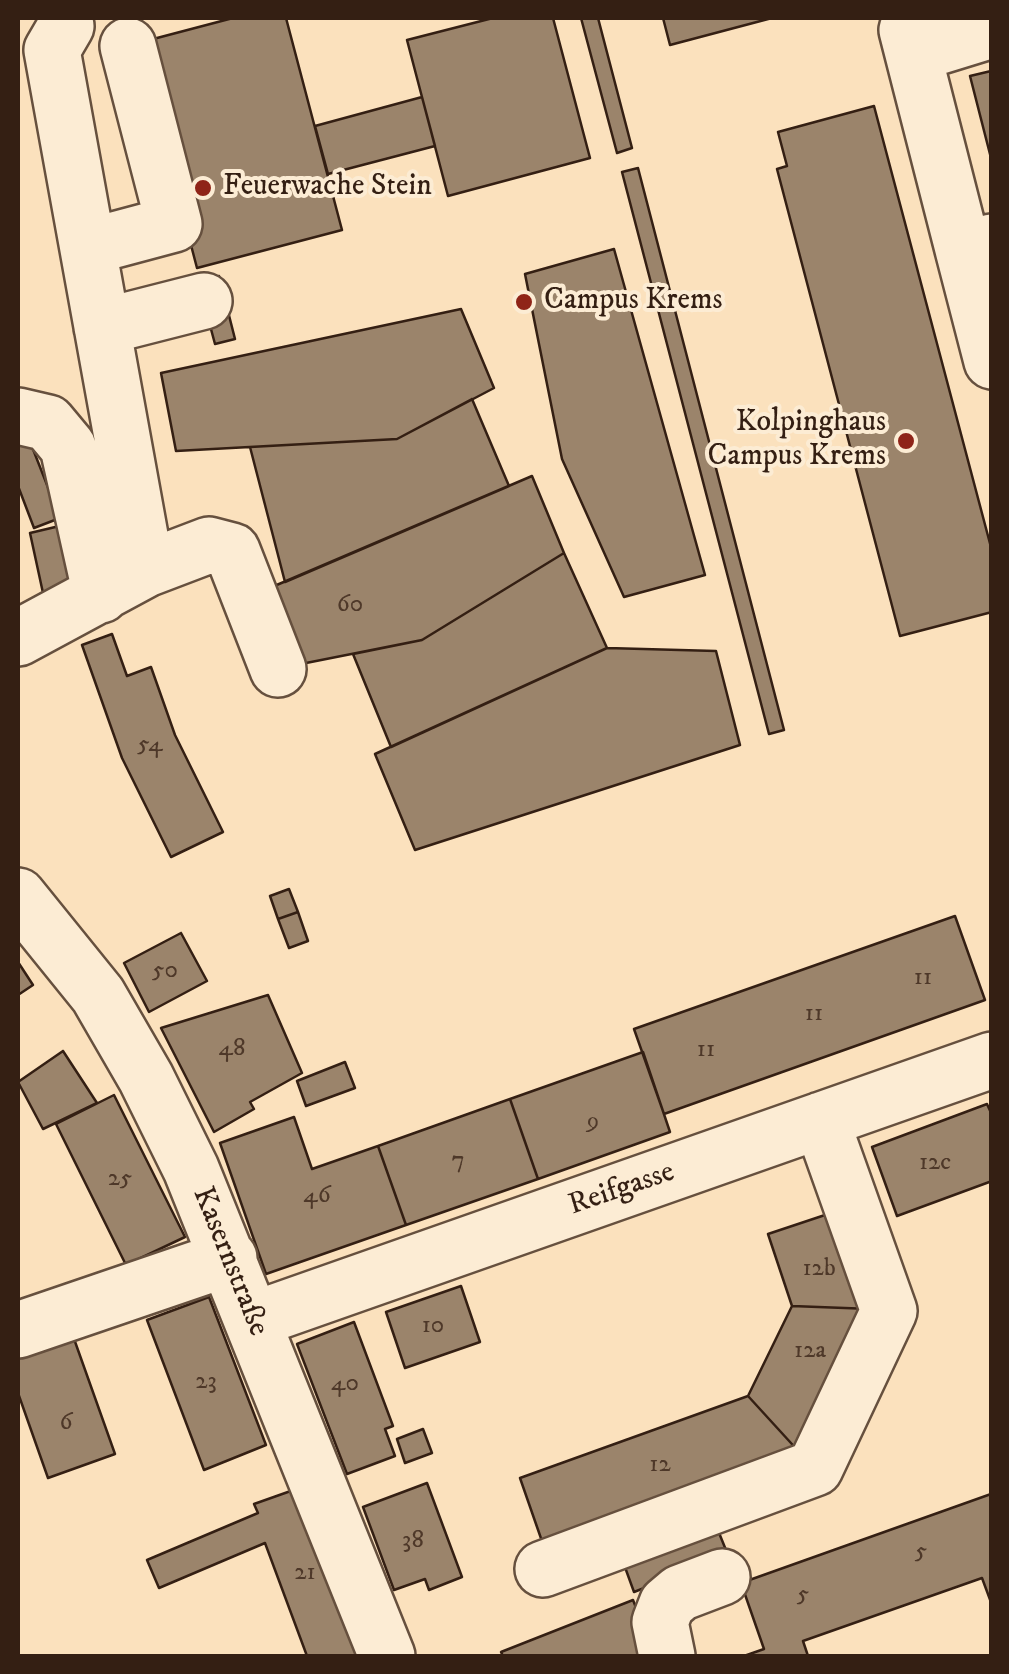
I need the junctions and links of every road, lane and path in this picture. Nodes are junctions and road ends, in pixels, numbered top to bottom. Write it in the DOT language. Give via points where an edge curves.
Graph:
graph roads {
  1 [pos="66,26"];
  2 [pos="992,30"];
  3 [pos="128,46"];
  4 [pos="978,246"];
  5 [pos="88,247"];
  6 [pos="204,301"];
  7 [pos="102,327"];
  8 [pos="992,360"];
  9 [pos="18,416"];
  10 [pos="124,582"];
  11 [pos="18,638"];
  12 [pos="278,669"];
  13 [pos="18,896"];
  14 [pos="992,1060"];
  15 [pos="821,1120"];
  16 [pos="230,1258"];
  17 [pos="254,1320"];
  18 [pos="18,1330"];
  19 [pos="543,1569"];
  20 [pos="722,1577"];
  21 [pos="387,1656"];
  22 [pos="668,1656"];
  1 -- 5 [label="street" via="52,50"];
  2 -- 4 [label="street" via="910,42"];
  3 -- 5 [label="street" via="174,224"];
  4 -- 8 [label="street"];
  5 -- 7 [label="street"];
  6 -- 7 [label="street"];
  7 -- 10 [label="street"];
  9 -- 10 [label="street" via="48,423 68,447"];
  10 -- 11 [label="street"];
  10 -- 12 [label="street" via="209,545 232,552"];
  13 -- 16 [label="street, Kasernstraße" via="98,994 192,1169"];
  14 -- 15 [label="street, Reifgasse"];
  15 -- 17 [label="street, Reifgasse"];
  15 -- 19 [label="street" via="889,1312 815,1468"];
  16 -- 17 [label="street, Kasernstraße"];
  16 -- 18 [label="street"];
  17 -- 21 [label="street, Kasernstraße"];
  20 -- 22 [label="street" via="667,1604 660,1622"];
}
